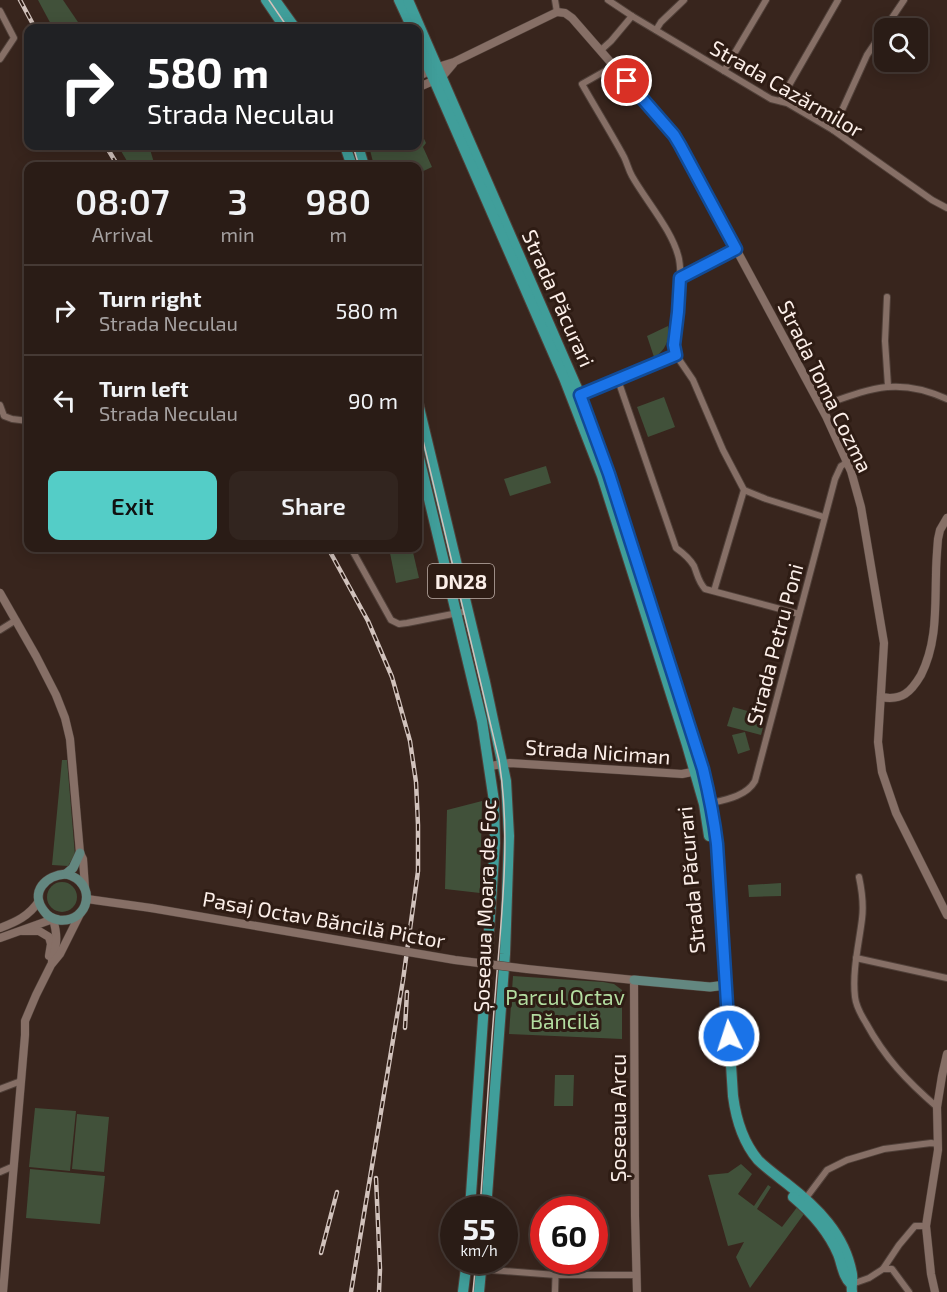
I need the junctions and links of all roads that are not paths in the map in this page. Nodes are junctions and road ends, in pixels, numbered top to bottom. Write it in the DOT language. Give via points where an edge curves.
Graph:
graph roads {
  1 [pos="266,0"];
  2 [pos="275,0"];
  3 [pos="399,0"];
  4 [pos="408,0"];
  5 [pos="555,0"];
  6 [pos="608,0"];
  7 [pos="684,0"];
  8 [pos="766,0"];
  9 [pos="838,0"];
  10 [pos="904,0"];
  11 [pos="0,10"];
  12 [pos="557,12"];
  13 [pos="632,16"];
  14 [pos="282,24"];
  15 [pos="292,24"];
  16 [pos="410,24"];
  17 [pos="417,24"];
  18 [pos="656,30"];
  19 [pos="422,37"];
  20 [pos="422,49"];
  21 [pos="601,50"];
  22 [pos="0,59"];
  23 [pos="614,66"];
  24 [pos="724,71"];
  25 [pos="436,74"];
  26 [pos="422,76"];
  27 [pos="422,84"];
  28 [pos="780,101"];
  29 [pos="833,130"];
  30 [pos="947,208"];
  31 [pos="736,249"];
  32 [pos="680,278"];
  33 [pos="887,297"];
  34 [pos="676,355"];
  35 [pos="618,380"];
  36 [pos="888,386"];
  37 [pos="577,397"];
  38 [pos="947,399"];
  39 [pos="0,405"];
  40 [pos="820,406"];
  41 [pos="24,420"];
  42 [pos="422,420"];
  43 [pos="848,462"];
  44 [pos="422,470"];
  45 [pos="744,490"];
  46 [pos="824,517"];
  47 [pos="947,518"];
  48 [pos="353,552"];
  49 [pos="714,591"];
  50 [pos="0,592"];
  51 [pos="468,610"];
  52 [pos="457,613"];
  53 [pos="799,614"];
  54 [pos="16,620"];
  55 [pos="0,630"];
  56 [pos="881,697"];
  57 [pos="504,764"];
  58 [pos="490,766"];
  59 [pos="699,770"];
  60 [pos="707,804"];
  61 [pos="80,853"];
  62 [pos="66,874"];
  63 [pos="859,877"];
  64 [pos="85,888"];
  65 [pos="87,899"];
  66 [pos="39,901"];
  67 [pos="944,902"];
  68 [pos="80,914"];
  69 [pos="947,915"];
  70 [pos="53,919"];
  71 [pos="0,928"];
  72 [pos="17,931"];
  73 [pos="0,938"];
  74 [pos="856,958"];
  75 [pos="51,965"];
  76 [pos="947,978"];
  77 [pos="634,980"];
  78 [pos="43,981"];
  79 [pos="722,986"];
  80 [pos="947,1054"];
  81 [pos="21,1081"];
  82 [pos="0,1089"];
  83 [pos="937,1107"];
  84 [pos="941,1148"];
  85 [pos="14,1167"];
  86 [pos="0,1172"];
  87 [pos="471,1196"];
  88 [pos="487,1196"];
  89 [pos="806,1198"];
  90 [pos="926,1226"];
  91 [pos="4,1248"];
  92 [pos="883,1269"];
  93 [pos="518,1270"];
  94 [pos="465,1274"];
  95 [pos="481,1274"];
  96 [pos="556,1275"];
  97 [pos="637,1275"];
  98 [pos="852,1288"];
  99 [pos="3,1292"];
  100 [pos="463,1292"];
  101 [pos="479,1292"];
  102 [pos="555,1292"];
  103 [pos="637,1292"];
  104 [pos="909,1292"];
  105 [pos="935,1292"];
  1 -- 14 [label="main road"];
  2 -- 15 [label="main road"];
  3 -- 16 [label="main road"];
  4 -- 17 [label="main road"];
  5 -- 12 [label="street"];
  6 -- 13 [label="street, Strada Cazărmilor"];
  7 -- 18 [label="street"];
  8 -- 24 [label="street"];
  9 -- 28 [label="street"];
  10 -- 29 [label="street" via="867,54"];
  11 -- 22 [label="street" via="14,38"];
  12 -- 21 [label="street, Strada Toma Cozma" via="572,18"];
  12 -- 25 [label="street"];
  13 -- 18 [label="street, Strada Cazărmilor"];
  13 -- 21 [label="street"];
  18 -- 24 [label="street, Strada Cazărmilor"];
  19 -- 25 [label="main road"];
  20 -- 25 [label="main road"];
  21 -- 23 [label="street, Strada Toma Cozma"];
  23 -- 31 [label="street, Strada Toma Cozma" via="674,135"];
  23 -- 32 [label="street" via="582,84 674,245"];
  24 -- 28 [label="street, Strada Cazărmilor"];
  25 -- 26 [label="street"];
  25 -- 27 [label="street"];
  25 -- 37 [label="main road, Strada Păcurari"];
  28 -- 29 [label="street, Strada Cazărmilor"];
  29 -- 30 [label="street, Strada Cazărmilor"];
  31 -- 32 [label="street"];
  31 -- 40 [label="street, Strada Toma Cozma"];
  32 -- 34 [label="street"];
  33 -- 36 [label="street"];
  34 -- 35 [label="street"];
  34 -- 45 [label="street" via="693,380"];
  35 -- 37 [label="street"];
  35 -- 49 [label="street" via="676,548 693,564 705,589"];
  36 -- 38 [label="street"];
  36 -- 40 [label="street"];
  37 -- 59 [label="main road, Strada Păcurari"];
  39 -- 41 [label="street" via="4,416"];
  40 -- 43 [label="street, Strada Toma Cozma"];
  42 -- 51 [label="main road, Șoseaua Moara de Foc / DN28"];
  43 -- 46 [label="street, Strada Petru Poni" via="837,473"];
  43 -- 56 [label="street, Strada Toma Cozma" via="861,507 884,643"];
  44 -- 52 [label="main road, DN28"];
  45 -- 46 [label="street"];
  45 -- 49 [label="street"];
  46 -- 53 [label="street, Strada Petru Poni"];
  47 -- 56 [label="street" via="938,538 935,628 925,666 909,692 897,698"];
  48 -- 52 [label="street" via="391,620 399,624"];
  49 -- 53 [label="street"];
  50 -- 54 [label="street"];
  51 -- 52 [label="street"];
  51 -- 57 [label="main road, Șoseaua Moara de Foc / DN28"];
  52 -- 58 [label="main road, DN28"];
  53 -- 60 [label="street, Strada Petru Poni" via="756,782 749,790 729,799"];
  54 -- 55 [label="street"];
  54 -- 61 [label="street" via="65,718"];
  56 -- 67 [label="street, Strada Toma Cozma" via="878,742 890,800"];
  57 -- 58 [label="street, Strada Niciman"];
  57 -- 59 [label="street, Strada Niciman" via="682,774"];
  57 -- 88 [label="main road, Șoseaua Moara de Foc / DN28" via="509,836 506,954"];
  58 -- 87 [label="main road, DN28" via="495,843"];
  59 -- 60 [label="main road, Strada Păcurari"];
  60 -- 79 [label="main road, Strada Păcurari"];
  61 -- 62 [label="main road" via="74,868"];
  61 -- 64 [label="street"];
  62 -- 64 [label="main road" via="77,878"];
  62 -- 66 [label="main road" via="47,880"];
  63 -- 74 [label="street" via="863,898"];
  64 -- 65 [label="main road"];
  65 -- 68 [label="main road"];
  65 -- 77 [label="street, Pasaj Octav Băncilă Pictor, bridge" via="488,965"];
  66 -- 70 [label="main road"];
  66 -- 71 [label="street" via="24,918"];
  67 -- 69 [label="street, Strada Toma Cozma"];
  68 -- 70 [label="main road" via="72,919"];
  68 -- 75 [label="street"];
  70 -- 72 [label="street"];
  70 -- 75 [label="street" via="57,942"];
  72 -- 73 [label="street"];
  72 -- 78 [label="street" via="39,931 49,937"];
  74 -- 76 [label="street"];
  74 -- 83 [label="street" via="854,996 860,1013 894,1065"];
  75 -- 78 [label="street"];
  77 -- 79 [label="main road"];
  77 -- 97 [label="street, Șoseaua Arcu"];
  78 -- 81 [label="street" via="25,1021"];
  79 -- 89 [label="main road, Strada Păcurari" via="733,1096 742,1135 759,1161"];
  79 -- 98 [label="main road, Strada Păcurari" via="726,1095 736,1137 754,1166 801,1203 823,1228"];
  80 -- 83 [label="street"];
  81 -- 82 [label="street"];
  81 -- 85 [label="street"];
  83 -- 84 [label="street"];
  84 -- 89 [label="street" via="931,1143 884,1149 847,1160 827,1170"];
  84 -- 90 [label="street"];
  85 -- 86 [label="street"];
  85 -- 91 [label="street"];
  89 -- 98 [label="main road, Strada Păcurari" via="829,1222 845,1250"];
  90 -- 92 [label="street" via="915,1226"];
  90 -- 105 [label="street"];
  91 -- 99 [label="street"];
  92 -- 98 [label="street"];
  92 -- 104 [label="street" via="892,1269"];
  93 -- 96 [label="street"];
  94 -- 100 [label="main road"];
  95 -- 101 [label="main road"];
  96 -- 97 [label="street"];
  96 -- 102 [label="street"];
  97 -- 103 [label="street, Șoseaua Arcu"];
}
